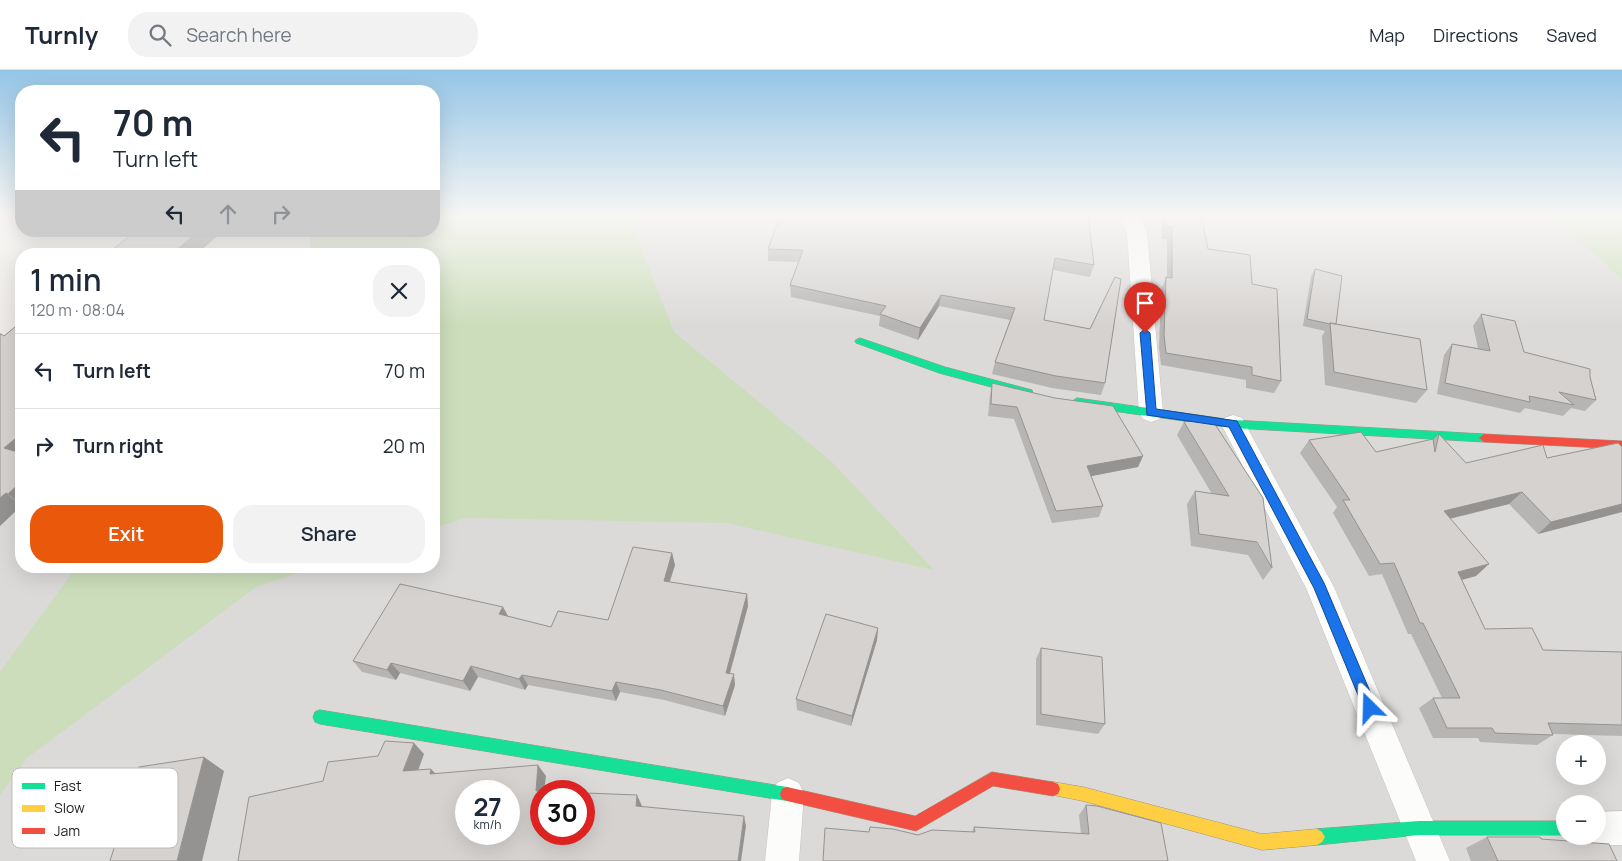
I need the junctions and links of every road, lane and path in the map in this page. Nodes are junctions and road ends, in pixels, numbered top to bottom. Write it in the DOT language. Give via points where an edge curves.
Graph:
graph roads {
  1 [pos="1139,253"];
  2 [pos="860,341"];
  3 [pos="1043,397"];
  4 [pos="1062,400"];
  5 [pos="1151,412"];
  6 [pos="1233,424"];
  7 [pos="1622,445"];
  8 [pos="320,717"];
  9 [pos="788,794"];
  10 [pos="1419,828"];
  11 [pos="1556,828"];
  12 [pos="1606,828"];
  13 [pos="1622,828"];
  14 [pos="782,861"];
  15 [pos="1433,861"];
  1 -- 5 [label="street"];
  2 -- 3 [label="street" via="913,362"];
  4 -- 5 [label="street"];
  5 -- 6 [label="street"];
  6 -- 7 [label="street"];
  6 -- 10 [label="street" via="1320,587"];
  8 -- 9 [label="street"];
  9 -- 10 [label="street" via="916,824 992,779 1084,794 1262,842"];
  9 -- 14 [label="street"];
  10 -- 11 [label="street"];
  10 -- 15 [label="street"];
  12 -- 13 [label="street"];
}
